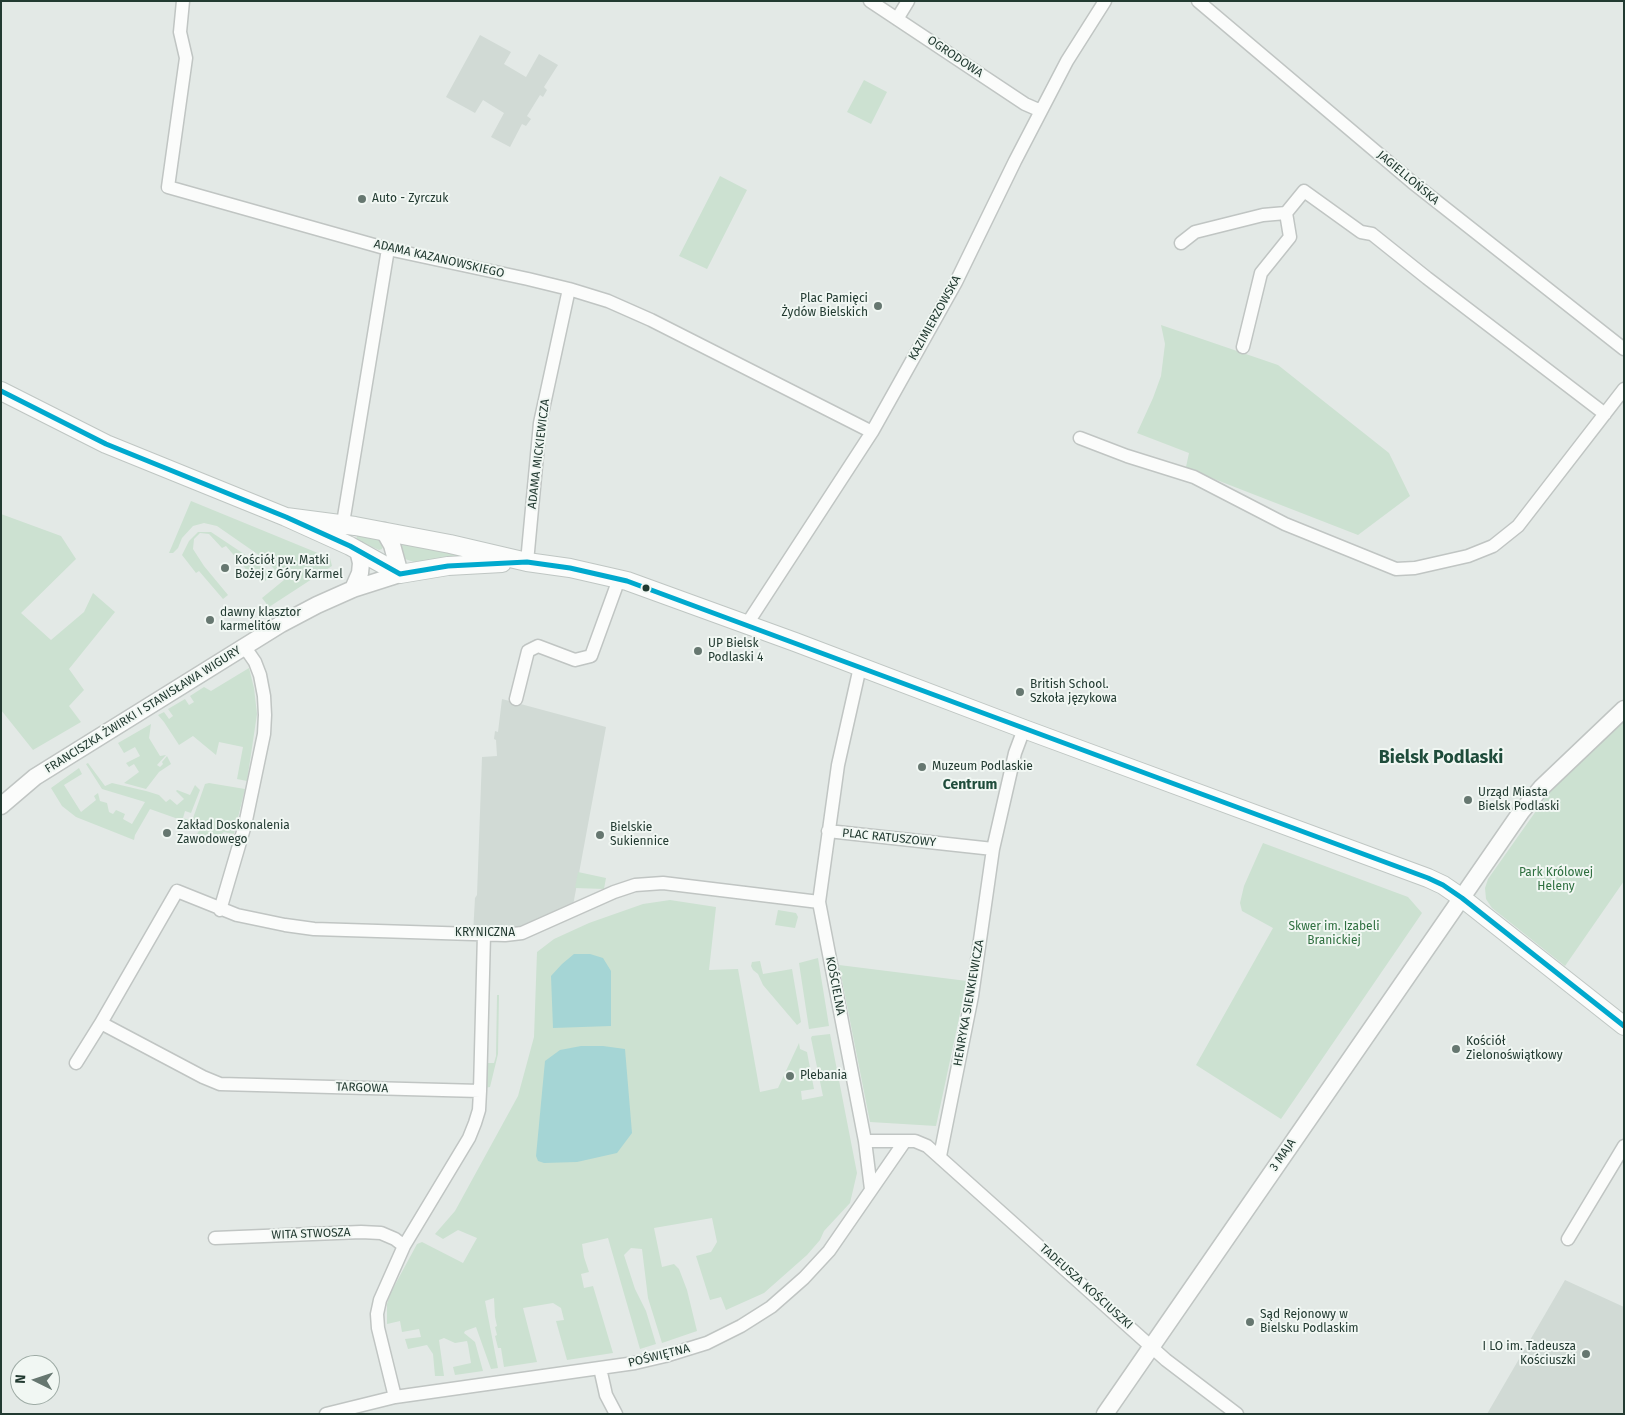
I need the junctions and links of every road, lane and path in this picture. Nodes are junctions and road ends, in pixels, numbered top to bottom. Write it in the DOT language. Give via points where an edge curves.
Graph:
graph roads {
  1 [pos="183,1"];
  2 [pos="870,1"];
  3 [pos="908,1"];
  4 [pos="1106,1"];
  5 [pos="1198,1"];
  6 [pos="897,19"];
  7 [pos="1041,111"];
  8 [pos="1286,213"];
  9 [pos="1181,242"];
  10 [pos="388,249"];
  11 [pos="569,289"];
  12 [pos="1243,347"];
  13 [pos="1624,349"];
  14 [pos="1624,388"];
  15 [pos="1,391"];
  16 [pos="1605,414"];
  17 [pos="872,432"];
  18 [pos="1080,438"];
  19 [pos="286,517"];
  20 [pos="343,523"];
  21 [pos="384,531"];
  22 [pos="358,550"];
  23 [pos="527,562"];
  24 [pos="400,574"];
  25 [pos="619,579"];
  26 [pos="353,589"];
  27 [pos="747,624"];
  28 [pos="244,646"];
  29 [pos="860,667"];
  30 [pos="516,699"];
  31 [pos="1624,709"];
  32 [pos="1024,729"];
  33 [pos="1,806"];
  34 [pos="828,831"];
  35 [pos="992,849"];
  36 [pos="1462,898"];
  37 [pos="819,902"];
  38 [pos="220,910"];
  39 [pos="484,934"];
  40 [pos="101,1024"];
  41 [pos="1624,1026"];
  42 [pos="76,1063"];
  43 [pos="480,1092"];
  44 [pos="905,1140"];
  45 [pos="865,1141"];
  46 [pos="1624,1146"];
  47 [pos="940,1156"];
  48 [pos="871,1189"];
  49 [pos="214,1238"];
  50 [pos="1568,1239"];
  51 [pos="404,1246"];
  52 [pos="1152,1347"];
  53 [pos="600,1368"];
  54 [pos="395,1397"];
  55 [pos="326,1414"];
  56 [pos="616,1414"];
  57 [pos="1105,1414"];
  58 [pos="1237,1414"];
  1 -- 10 [label="street, ADAMA KAZANOWSKIEGO" via="180,32 186,58 168,187"];
  2 -- 6 [label="street, OGRODOWA"];
  3 -- 6 [label="street"];
  4 -- 7 [label="street, KAZIMIERZOWSKA" via="1067,61"];
  5 -- 13 [label="street, JAGIELLOŃSKA" via="1412,182"];
  6 -- 7 [label="street, OGRODOWA" via="1025,104"];
  7 -- 17 [label="street, KAZIMIERZOWSKA" via="960,273"];
  8 -- 9 [label="street" via="1263,215 1195,232"];
  8 -- 12 [label="street" via="1290,237 1261,273"];
  8 -- 16 [label="street" via="1304,192 1361,232 1372,234"];
  10 -- 11 [label="street, ADAMA KAZANOWSKIEGO"];
  10 -- 20 [label="street"];
  11 -- 17 [label="street, ADAMA KAZANOWSKIEGO" via="651,320"];
  11 -- 23 [label="street, ADAMA MICKIEWICZA" via="540,423"];
  14 -- 16 [label="street"];
  15 -- 19 [label="main road" via="106,444"];
  16 -- 18 [label="street" via="1518,526 1493,546 1468,556 1415,568 1388,565 1284,524 1194,477"];
  17 -- 27 [label="street, KAZIMIERZOWSKA"];
  19 -- 20 [label="main road"];
  19 -- 22 [label="main road"];
  20 -- 21 [label="main road"];
  21 -- 23 [label="main road"];
  21 -- 24 [label="street" via="392,545"];
  22 -- 24 [label="main road"];
  22 -- 26 [label="street" via="360,573"];
  23 -- 24 [label="main road" via="448,566"];
  23 -- 25 [label="main road"];
  24 -- 26 [label="street, FRANCISZKA ŻWIRKI I STANISŁAWA WIGURY"];
  25 -- 27 [label="main road"];
  25 -- 30 [label="street" via="591,656 575,660 538,646 528,652"];
  26 -- 28 [label="street, FRANCISZKA ŻWIRKI I STANISŁAWA WIGURY"];
  27 -- 29 [label="main road"];
  28 -- 33 [label="street, FRANCISZKA ŻWIRKI I STANISŁAWA WIGURY" via="35,777"];
  28 -- 38 [label="street" via="260,675 264,696 264,734 245,825"];
  29 -- 32 [label="main road"];
  29 -- 34 [label="street, PLAC RATUSZOWY" via="838,765"];
  31 -- 36 [label="street, 3 MAJA" via="1541,788"];
  32 -- 35 [label="street" via="1015,753"];
  32 -- 36 [label="main road" via="1428,878"];
  34 -- 35 [label="street, PLAC RATUSZOWY"];
  34 -- 37 [label="street, KOŚCIELNA"];
  35 -- 47 [label="street, HENRYKA SIENKIEWICZA" via="972,996"];
  36 -- 41 [label="main road"];
  36 -- 52 [label="street, 3 MAJA"];
  37 -- 39 [label="street, KRYNICZNA" via="663,883 635,885 522,933"];
  37 -- 45 [label="street, KOŚCIELNA"];
  38 -- 39 [label="street, KRYNICZNA" via="256,920 314,929"];
  38 -- 40 [label="street, KRYNICZNA" via="177,891"];
  39 -- 43 [label="street"];
  40 -- 42 [label="street"];
  40 -- 43 [label="street, TARGOWA" via="220,1084"];
  43 -- 51 [label="street" via="479,1110 468,1138"];
  44 -- 45 [label="street"];
  44 -- 47 [label="street" via="922,1142"];
  44 -- 48 [label="street, POŚWIĘTNA"];
  45 -- 48 [label="street, KOŚCIELNA"];
  46 -- 50 [label="street"];
  47 -- 52 [label="street, TADEUSZA KOŚCIUSZKI"];
  48 -- 53 [label="street, POŚWIĘTNA" via="829,1251 771,1307 707,1343 665,1356"];
  49 -- 51 [label="street, WITA STWOSZA" via="361,1232 381,1233"];
  51 -- 54 [label="street" via="380,1300 378,1314 378,1328"];
  52 -- 57 [label="street, 3 MAJA"];
  52 -- 58 [label="street, TADEUSZA KOŚCIUSZKI"];
  53 -- 54 [label="street, POŚWIĘTNA"];
  53 -- 56 [label="street" via="606,1395"];
  54 -- 55 [label="street, POŚWIĘTNA"];
}
